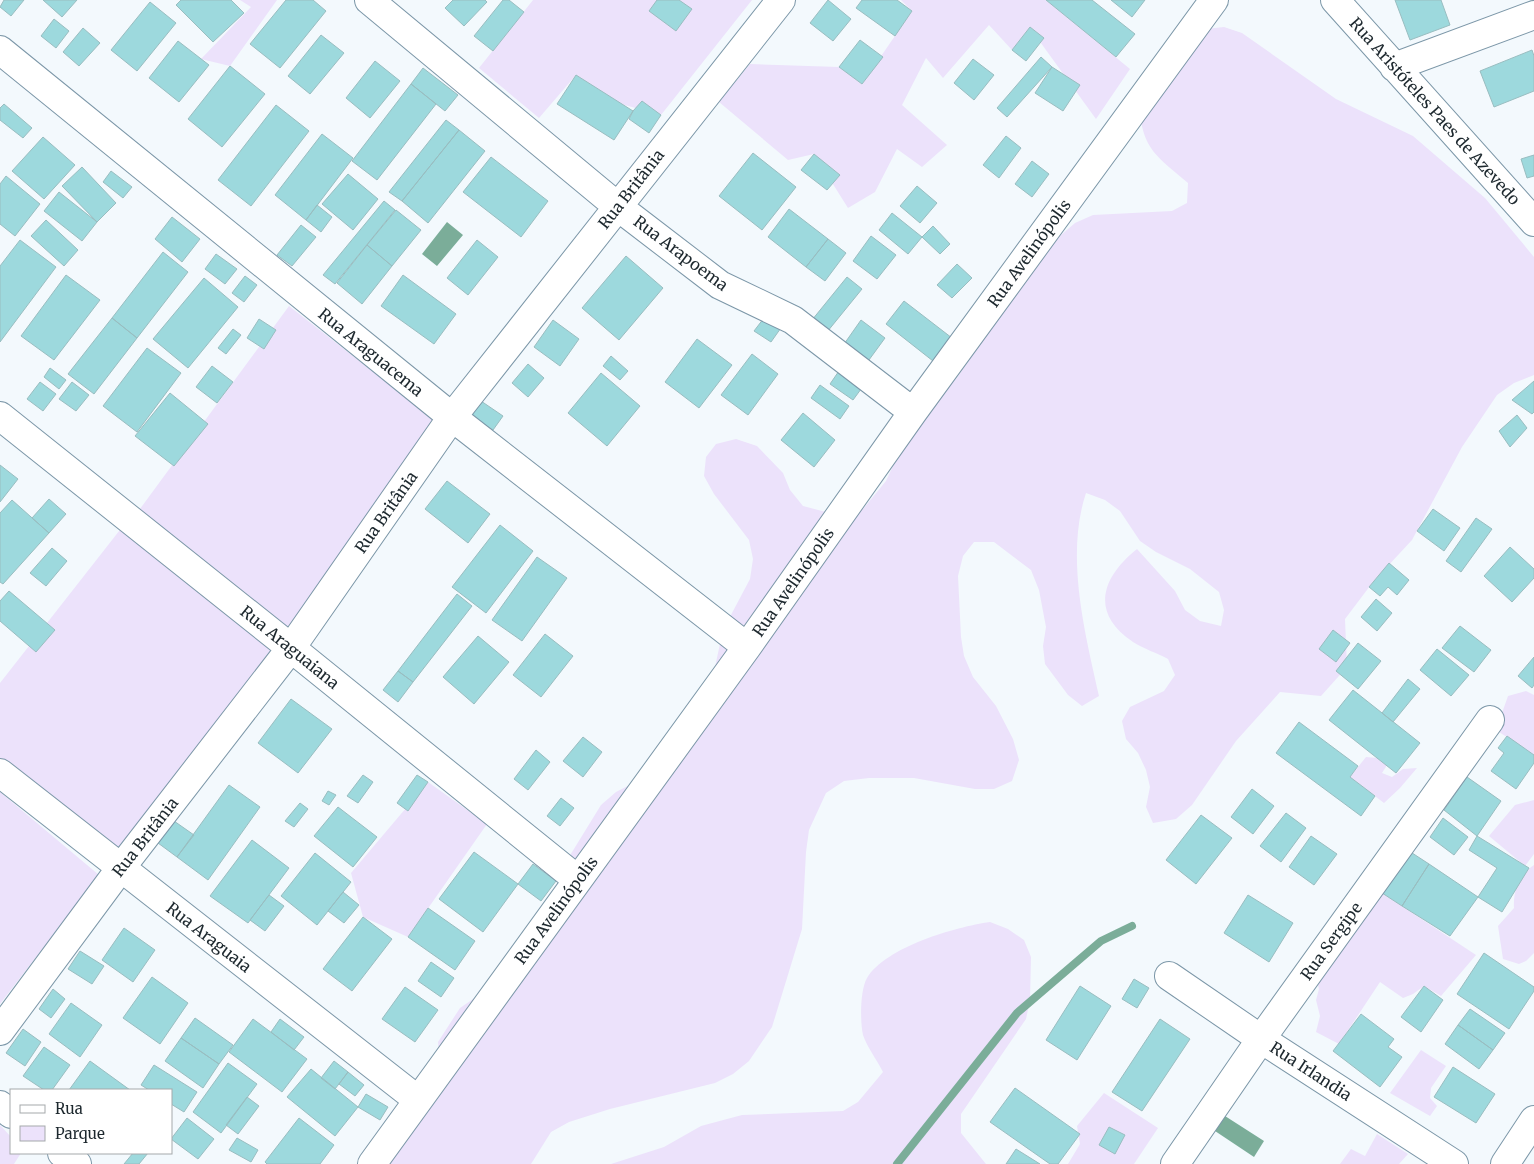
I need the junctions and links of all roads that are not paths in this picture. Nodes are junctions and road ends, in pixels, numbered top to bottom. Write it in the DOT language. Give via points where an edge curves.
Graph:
graph roads {
  1 [pos="369,0"];
  2 [pos="781,0"];
  3 [pos="1214,0"];
  4 [pos="1335,0"];
  5 [pos="1534,15"];
  6 [pos="0,50"];
  7 [pos="1394,66"];
  8 [pos="618,206"];
  9 [pos="1534,222"];
  10 [pos="913,412"];
  11 [pos="0,416"];
  12 [pos="452,418"];
  13 [pos="747,647"];
  14 [pos="291,648"];
  15 [pos="1490,720"];
  16 [pos="0,773"];
  17 [pos="120,869"];
  18 [pos="578,880"];
  19 [pos="1169,976"];
  20 [pos="0,1031"];
  21 [pos="1261,1039"];
  22 [pos="418,1100"];
  23 [pos="0,1105"];
  24 [pos="10,1113"];
  25 [pos="1534,1120"];
  26 [pos="63,1154"];
  27 [pos="77,1164"];
  28 [pos="372,1164"];
  29 [pos="1175,1164"];
  30 [pos="1454,1164"];
  31 [pos="1505,1164"];
  1 -- 8 [label="street, Rua Arapoema"];
  2 -- 8 [label="street, Rua Britânia"];
  3 -- 10 [label="street, Rua Avelinópolis"];
  4 -- 7 [label="street, Rua Aristóteles Paes de Azevedo"];
  5 -- 7 [label="street"];
  6 -- 12 [label="street, Rua Araguacema"];
  7 -- 9 [label="street, Rua Aristóteles Paes de Azevedo"];
  8 -- 10 [label="street, Rua Arapoema" via="720,285 793,320"];
  8 -- 12 [label="street, Rua Britânia"];
  10 -- 13 [label="street, Rua Avelinópolis"];
  11 -- 14 [label="street, Rua Araguaiana"];
  12 -- 13 [label="street, Rua Araguacema"];
  12 -- 14 [label="street, Rua Britânia"];
  13 -- 18 [label="street, Rua Avelinópolis"];
  14 -- 17 [label="street, Rua Britânia"];
  14 -- 18 [label="street, Rua Araguaiana"];
  15 -- 21 [label="street, Rua Sergipe"];
  16 -- 17 [label="street, Rua Araguaia"];
  17 -- 20 [label="street, Rua Britânia"];
  17 -- 22 [label="street, Rua Araguaia"];
  18 -- 22 [label="street, Rua Avelinópolis"];
  19 -- 21 [label="street, Rua Irlandia"];
  21 -- 29 [label="street, Rua Sergipe"];
  21 -- 30 [label="street, Rua Irlandia"];
  22 -- 28 [label="street, Rua Avelinópolis"];
  23 -- 24 [label="street"];
  25 -- 31 [label="street"];
  26 -- 27 [label="street"];
}
